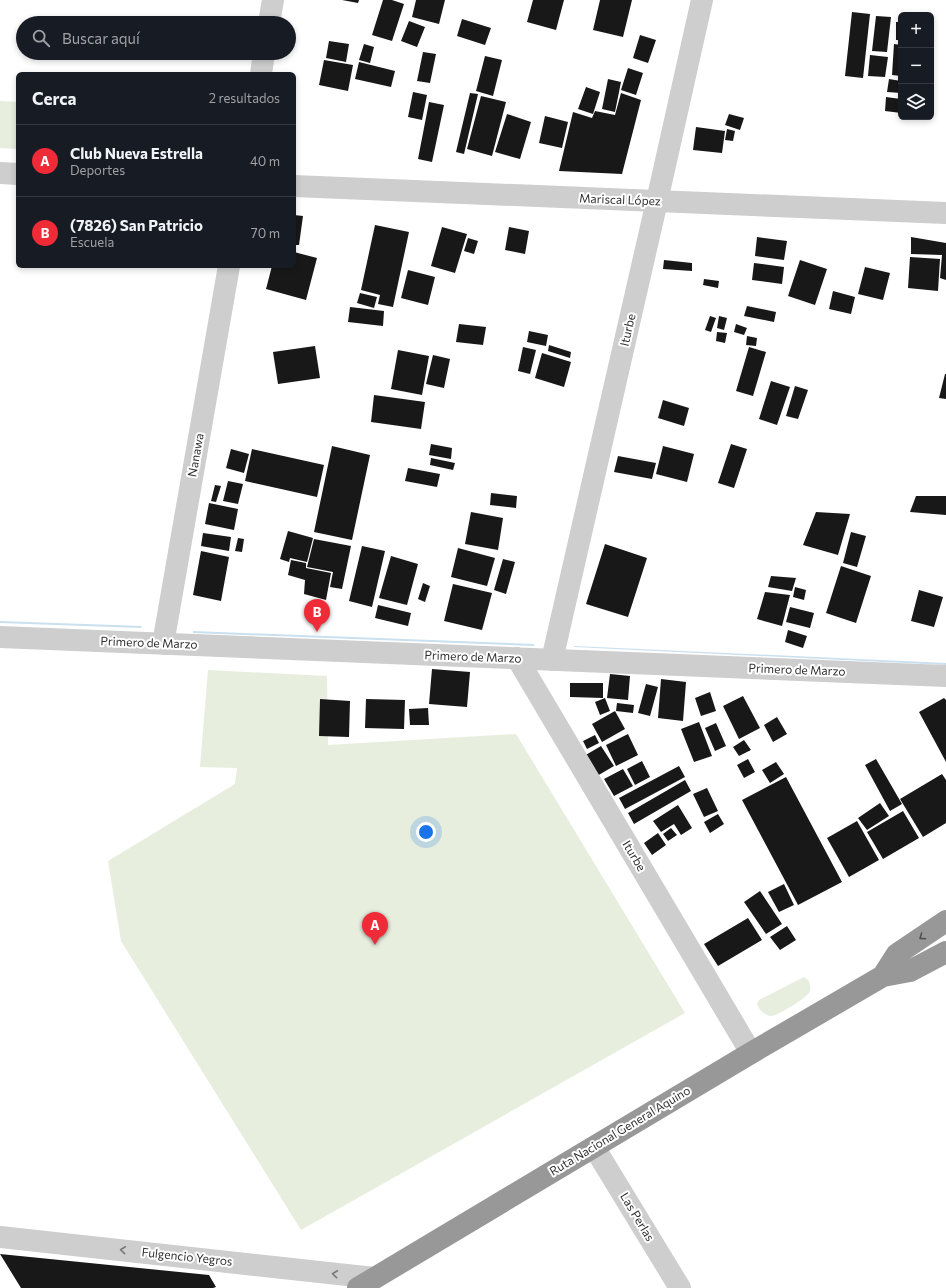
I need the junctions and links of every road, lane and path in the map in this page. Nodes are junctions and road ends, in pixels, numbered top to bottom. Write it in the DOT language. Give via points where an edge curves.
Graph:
graph roads {
  1 [pos="273,0"];
  2 [pos="702,0"];
  3 [pos="270,16"];
  4 [pos="263,60"];
  5 [pos="261,72"];
  6 [pos="0,173"];
  7 [pos="16,174"];
  8 [pos="296,186"];
  9 [pos="657,201"];
  10 [pos="946,213"];
  11 [pos="229,268"];
  12 [pos="0,637"];
  13 [pos="163,644"];
  14 [pos="517,658"];
  15 [pos="552,660"];
  16 [pos="946,676"];
  17 [pos="946,921"];
  18 [pos="946,952"];
  19 [pos="883,976"];
  20 [pos="751,1053"];
  21 [pos="594,1147"];
  22 [pos="0,1237"];
  23 [pos="366,1283"];
  24 [pos="680,1288"];
  1 -- 3 [label="street"];
  2 -- 9 [label="street, Iturbe"];
  4 -- 5 [label="street"];
  6 -- 7 [label="street"];
  8 -- 9 [label="street, Mariscal López"];
  9 -- 10 [label="street, Mariscal López"];
  9 -- 15 [label="street, Iturbe"];
  11 -- 13 [label="street, Nanawa"];
  12 -- 13 [label="street, Primero de Marzo"];
  13 -- 14 [label="street, Primero de Marzo"];
  14 -- 15 [label="street, Primero de Marzo"];
  14 -- 20 [label="street, Iturbe"];
  15 -- 16 [label="street, Primero de Marzo"];
  17 -- 19 [label="highway, Ruta Nacional General Aquino, one-way" via="897,954"];
  18 -- 19 [label="highway, Ruta Nacional General Aquino" via="910,971"];
  19 -- 20 [label="highway, Ruta Nacional General Aquino"];
  20 -- 21 [label="highway, Ruta Nacional General Aquino"];
  21 -- 23 [label="highway, Ruta Nacional General Aquino"];
  21 -- 24 [label="street, Las Perlas"];
  23 -- 22 [label="street, Fulgencio Yegros, one-way"];
}
